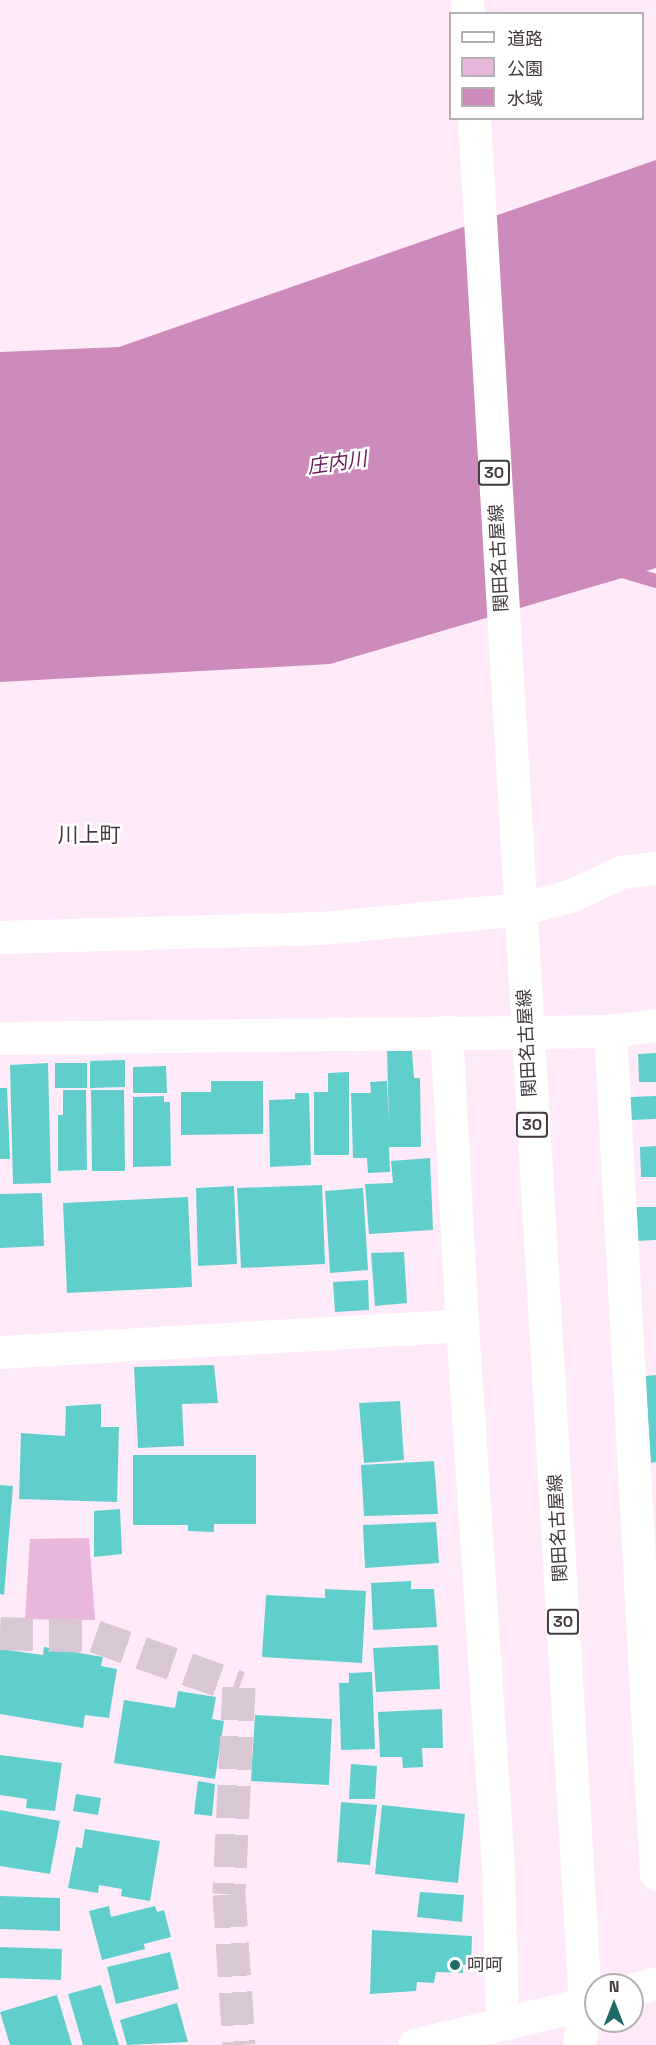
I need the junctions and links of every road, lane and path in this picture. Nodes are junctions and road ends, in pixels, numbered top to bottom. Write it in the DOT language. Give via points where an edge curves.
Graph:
graph roads {
  1 [pos="474,120"];
  2 [pos="656,868"];
  3 [pos="521,909"];
  4 [pos="0,938"];
  5 [pos="656,1024"];
  6 [pos="446,1031"];
  7 [pos="610,1031"];
  8 [pos="0,1038"];
  9 [pos="462,1325"];
  10 [pos="0,1352"];
  11 [pos="646,1503"];
  12 [pos="656,1874"];
  13 [pos="588,1973"];
  14 [pos="584,2003"];
  15 [pos="502,2021"];
  16 [pos="584,2025"];
  17 [pos="414,2045"];
  18 [pos="579,2045"];
  1 -- 3 [label="street, 関田名古屋線 / 30"];
  2 -- 3 [label="street" via="621,872 570,896"];
  3 -- 4 [label="street" via="321,928"];
  3 -- 13 [label="street, 関田名古屋線 / 30"];
  5 -- 7 [label="street"];
  6 -- 7 [label="street"];
  6 -- 8 [label="street"];
  6 -- 9 [label="street"];
  7 -- 11 [label="street"];
  9 -- 10 [label="street"];
  9 -- 15 [label="street" via="498,1867"];
  11 -- 12 [label="street"];
  14 -- 15 [label="street"];
  15 -- 17 [label="street"];
  16 -- 18 [label="street, 関田名古屋線 / 30"];
}
